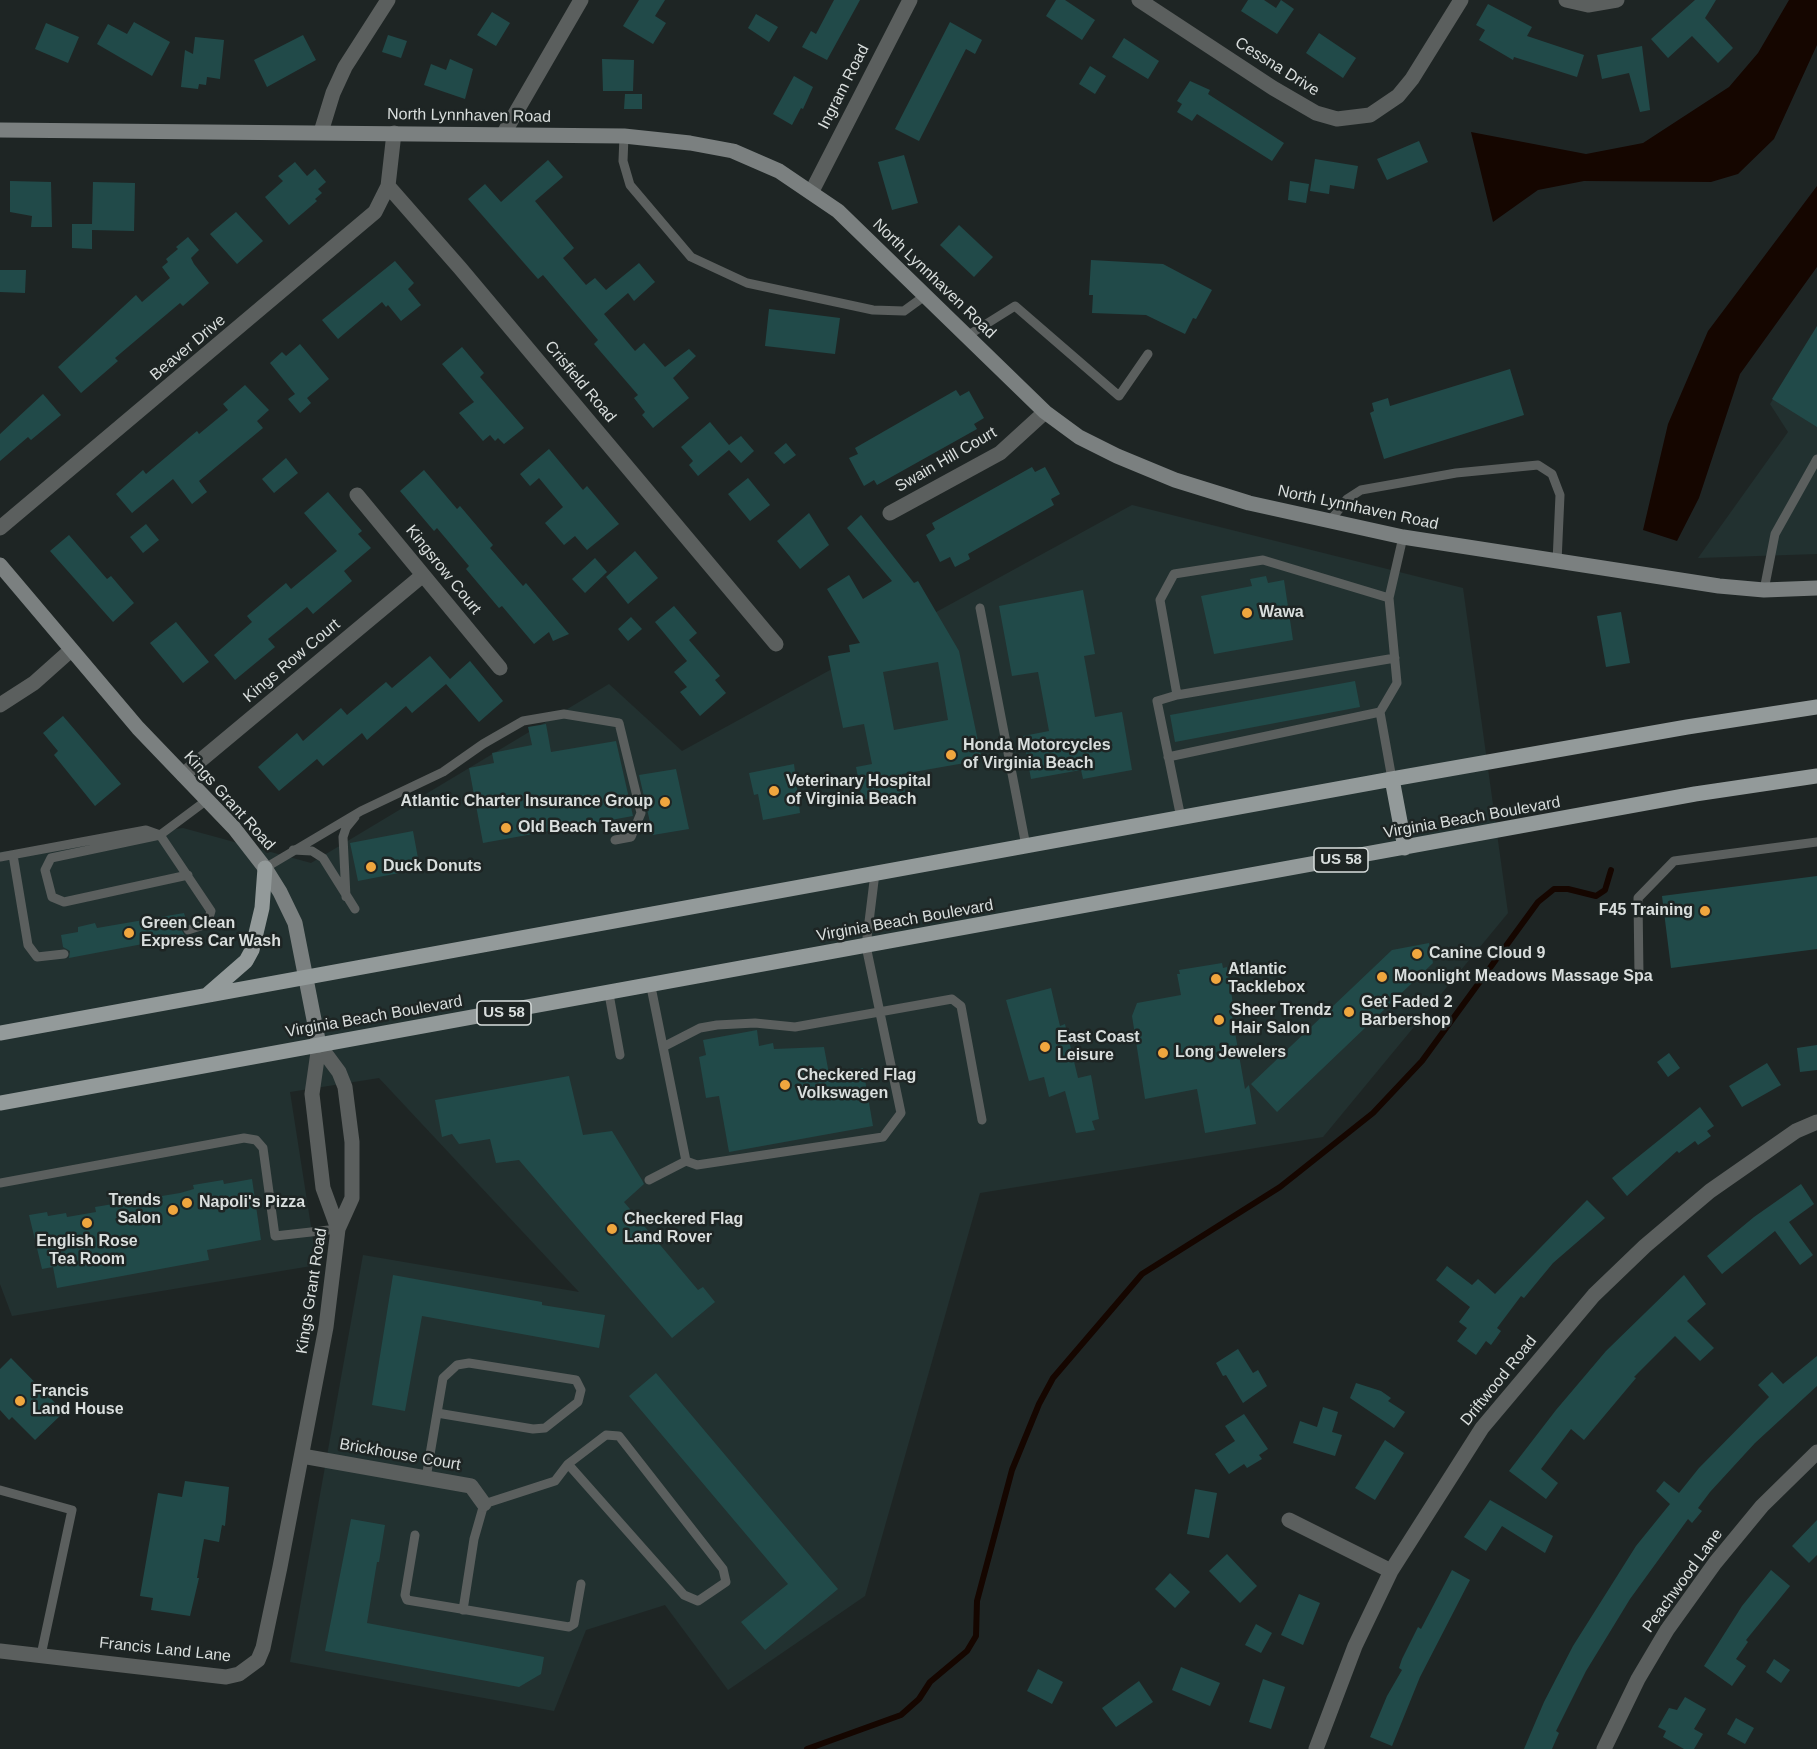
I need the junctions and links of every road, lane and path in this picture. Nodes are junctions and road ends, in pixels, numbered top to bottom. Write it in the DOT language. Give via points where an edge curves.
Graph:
graph roads {
  1 [pos="388,0"];
  2 [pos="581,0"];
  3 [pos="910,0"];
  4 [pos="1139,0"];
  5 [pos="1461,0"];
  6 [pos="1566,0"];
  7 [pos="1617,0"];
  8 [pos="0,130"];
  9 [pos="321,132"];
  10 [pos="394,133"];
  11 [pos="504,134"];
  12 [pos="624,136"];
  13 [pos="388,186"];
  14 [pos="812,191"];
  15 [pos="926,295"];
  16 [pos="968,336"];
  17 [pos="1149,354"];
  18 [pos="1045,412"];
  19 [pos="1817,459"];
  20 [pos="357,495"];
  21 [pos="890,513"];
  22 [pos="1330,521"];
  23 [pos="0,528"];
  24 [pos="1403,537"];
  25 [pos="1557,562"];
  26 [pos="0,565"];
  27 [pos="423,575"];
  28 [pos="1817,588"];
  29 [pos="1764,590"];
  30 [pos="1389,598"];
  31 [pos="980,608"];
  32 [pos="776,644"];
  33 [pos="71,650"];
  34 [pos="1395,658"];
  35 [pos="500,668"];
  36 [pos="1177,695"];
  37 [pos="0,705"];
  38 [pos="1817,707"];
  39 [pos="1380,712"];
  40 [pos="1168,757"];
  41 [pos="183,775"];
  42 [pos="1817,776"];
  43 [pos="1392,779"];
  44 [pos="207,800"];
  45 [pos="361,811"];
  46 [pos="1182,818"];
  47 [pos="160,835"];
  48 [pos="615,840"];
  49 [pos="1817,842"];
  50 [pos="1026,846"];
  51 [pos="1405,848"];
  52 [pos="294,849"];
  53 [pos="13,855"];
  54 [pos="0,857"];
  55 [pos="265,868"];
  56 [pos="875,873"];
  57 [pos="188,875"];
  58 [pos="346,897"];
  59 [pos="355,909"];
  60 [pos="188,930"];
  61 [pos="866,946"];
  62 [pos="64,954"];
  63 [pos="1639,976"];
  64 [pos="307,977"];
  65 [pos="651,987"];
  66 [pos="609,994"];
  67 [pos="207,996"];
  68 [pos="880,1011"];
  69 [pos="0,1033"];
  70 [pos="319,1045"];
  71 [pos="663,1047"];
  72 [pos="620,1054"];
  73 [pos="0,1104"];
  74 [pos="982,1120"];
  75 [pos="1817,1122"];
  76 [pos="686,1161"];
  77 [pos="650,1180"];
  78 [pos="0,1183"];
  79 [pos="338,1229"];
  80 [pos="437,1413"];
  81 [pos="1817,1452"];
  82 [pos="302,1456"];
  83 [pos="568,1464"];
  84 [pos="426,1478"];
  85 [pos="0,1490"];
  86 [pos="484,1504"];
  87 [pos="1289,1520"];
  88 [pos="415,1535"];
  89 [pos="281,1564"];
  90 [pos="1391,1571"];
  91 [pos="581,1584"];
  92 [pos="463,1610"];
  93 [pos="0,1651"];
  94 [pos="41,1656"];
  95 [pos="1316,1749"];
  96 [pos="1604,1749"];
  1 -- 9 [label="street" via="345,67"];
  2 -- 11 [label="street"];
  3 -- 14 [label="street, Ingram Road"];
  4 -- 5 [label="street, Cessna Drive" via="1290,98 1316,113 1337,119 1370,115 1398,96"];
  6 -- 7 [label="street" via="1588,5"];
  8 -- 9 [label="street, North Lynnhaven Road"];
  9 -- 10 [label="street, North Lynnhaven Road"];
  10 -- 11 [label="street, North Lynnhaven Road"];
  10 -- 13 [label="street"];
  11 -- 12 [label="street, North Lynnhaven Road"];
  12 -- 14 [label="street, North Lynnhaven Road" via="732,151 779,171"];
  12 -- 15 [label="lane" via="623,161 630,185 691,257 747,283 873,310 904,311"];
  13 -- 23 [label="street, Beaver Drive" via="375,212"];
  13 -- 32 [label="street, Crisfield Road"];
  14 -- 15 [label="street, North Lynnhaven Road"];
  15 -- 16 [label="street, North Lynnhaven Road"];
  16 -- 17 [label="lane" via="1015,306 1119,396"];
  16 -- 18 [label="street, North Lynnhaven Road"];
  18 -- 21 [label="street, Swain Hill Court" via="1000,453"];
  18 -- 22 [label="street, North Lynnhaven Road" via="1117,456 1175,480 1249,503"];
  19 -- 29 [label="lane" via="1775,534"];
  20 -- 27 [label="street, Kingsrow Court"];
  22 -- 24 [label="street, North Lynnhaven Road"];
  22 -- 25 [label="lane" via="1361,490 1456,473 1538,465 1552,474 1560,495"];
  24 -- 25 [label="street, North Lynnhaven Road"];
  24 -- 30 [label="lane"];
  25 -- 29 [label="street, North Lynnhaven Road"];
  26 -- 33 [label="street, Kings Grant Road"];
  27 -- 35 [label="street, Kingsrow Court"];
  27 -- 41 [label="street, Kings Row Court"];
  28 -- 29 [label="street, North Lynnhaven Road"];
  30 -- 34 [label="lane"];
  30 -- 36 [label="lane" via="1263,560 1174,574 1160,600"];
  31 -- 50 [label="lane"];
  33 -- 37 [label="street" via="34,683"];
  33 -- 41 [label="street, Kings Grant Road"];
  34 -- 36 [label="lane"];
  34 -- 39 [label="lane" via="1397,683"];
  36 -- 40 [label="lane" via="1157,701"];
  38 -- 43 [label="main road"];
  39 -- 40 [label="lane"];
  39 -- 43 [label="lane"];
  40 -- 46 [label="lane"];
  41 -- 44 [label="street, Kings Grant Road"];
  42 -- 51 [label="main road, Virginia Beach Boulevard / US 58" via="1695,794"];
  43 -- 46 [label="main road"];
  43 -- 51 [label="main road"];
  44 -- 47 [label="lane"];
  44 -- 55 [label="street, Kings Grant Road"];
  45 -- 48 [label="lane" via="443,772 523,721 564,714 619,723 640,813 631,837"];
  45 -- 52 [label="lane"];
  45 -- 58 [label="lane" via="343,837"];
  46 -- 50 [label="main road"];
  47 -- 53 [label="lane" via="146,830"];
  47 -- 57 [label="lane"];
  47 -- 57 [label="lane" via="51,858 45,870 52,897 64,902"];
  49 -- 63 [label="lane" via="1674,861 1638,898"];
  50 -- 56 [label="main road"];
  51 -- 61 [label="main road, Virginia Beach Boulevard / US 58"];
  52 -- 55 [label="lane"];
  52 -- 58 [label="lane" via="312,851 323,858"];
  53 -- 54 [label="lane"];
  53 -- 62 [label="lane" via="28,945 36,957"];
  55 -- 64 [label="street, Kings Grant Road" via="288,907"];
  55 -- 67 [label="main road" via="262,908 252,950 240,967"];
  56 -- 61 [label="lane"];
  56 -- 64 [label="main road"];
  57 -- 60 [label="lane" via="211,911 207,924"];
  58 -- 59 [label="lane"];
  61 -- 65 [label="main road, Virginia Beach Boulevard / US 58"];
  61 -- 68 [label="lane"];
  64 -- 67 [label="main road"];
  64 -- 70 [label="street, Kings Grant Road"];
  65 -- 66 [label="main road, Virginia Beach Boulevard / US 58"];
  65 -- 71 [label="lane"];
  66 -- 70 [label="main road, Virginia Beach Boulevard / US 58"];
  66 -- 72 [label="lane"];
  67 -- 69 [label="main road"];
  68 -- 71 [label="lane" via="795,1027 717,1025 700,1028"];
  68 -- 74 [label="lane" via="957,1001"];
  68 -- 76 [label="lane" via="902,1113 883,1137 697,1165"];
  70 -- 73 [label="main road, Virginia Beach Boulevard / US 58"];
  70 -- 79 [label="street" via="312,1094 322,1188"];
  70 -- 79 [label="street, Kings Grant Road" via="343,1082 352,1142 352,1198"];
  71 -- 76 [label="lane"];
  75 -- 90 [label="street, Driftwood Road" via="1796,1131 1710,1191 1594,1295 1482,1428"];
  76 -- 77 [label="lane"];
  78 -- 79 [label="lane" via="244,1138 256,1140 263,1148 275,1236"];
  79 -- 82 [label="street, Kings Grant Road" via="326,1327"];
  80 -- 80 [label="lane" via="443,1378 458,1365 576,1380 581,1390 579,1402 545,1428"];
  80 -- 84 [label="lane"];
  81 -- 96 [label="street, Peachwood Lane" via="1762,1506 1667,1630"];
  82 -- 84 [label="street, Brickhouse Court"];
  82 -- 89 [label="street, Kings Grant Road"];
  83 -- 83 [label="lane" via="606,1435 619,1437 723,1569 726,1581 698,1601 684,1595"];
  83 -- 86 [label="lane" via="555,1481"];
  84 -- 86 [label="street, Brickhouse Court" via="471,1486"];
  85 -- 94 [label="lane" via="72,1510"];
  86 -- 92 [label="lane" via="474,1539"];
  87 -- 90 [label="street"];
  88 -- 92 [label="lane" via="407,1600"];
  89 -- 94 [label="street, Francis Land Lane" via="263,1648 258,1660 239,1674 226,1677"];
  90 -- 95 [label="street, Driftwood Road" via="1355,1646"];
  91 -- 92 [label="lane" via="574,1624 569,1627"];
  93 -- 94 [label="street, Francis Land Lane"];
}
